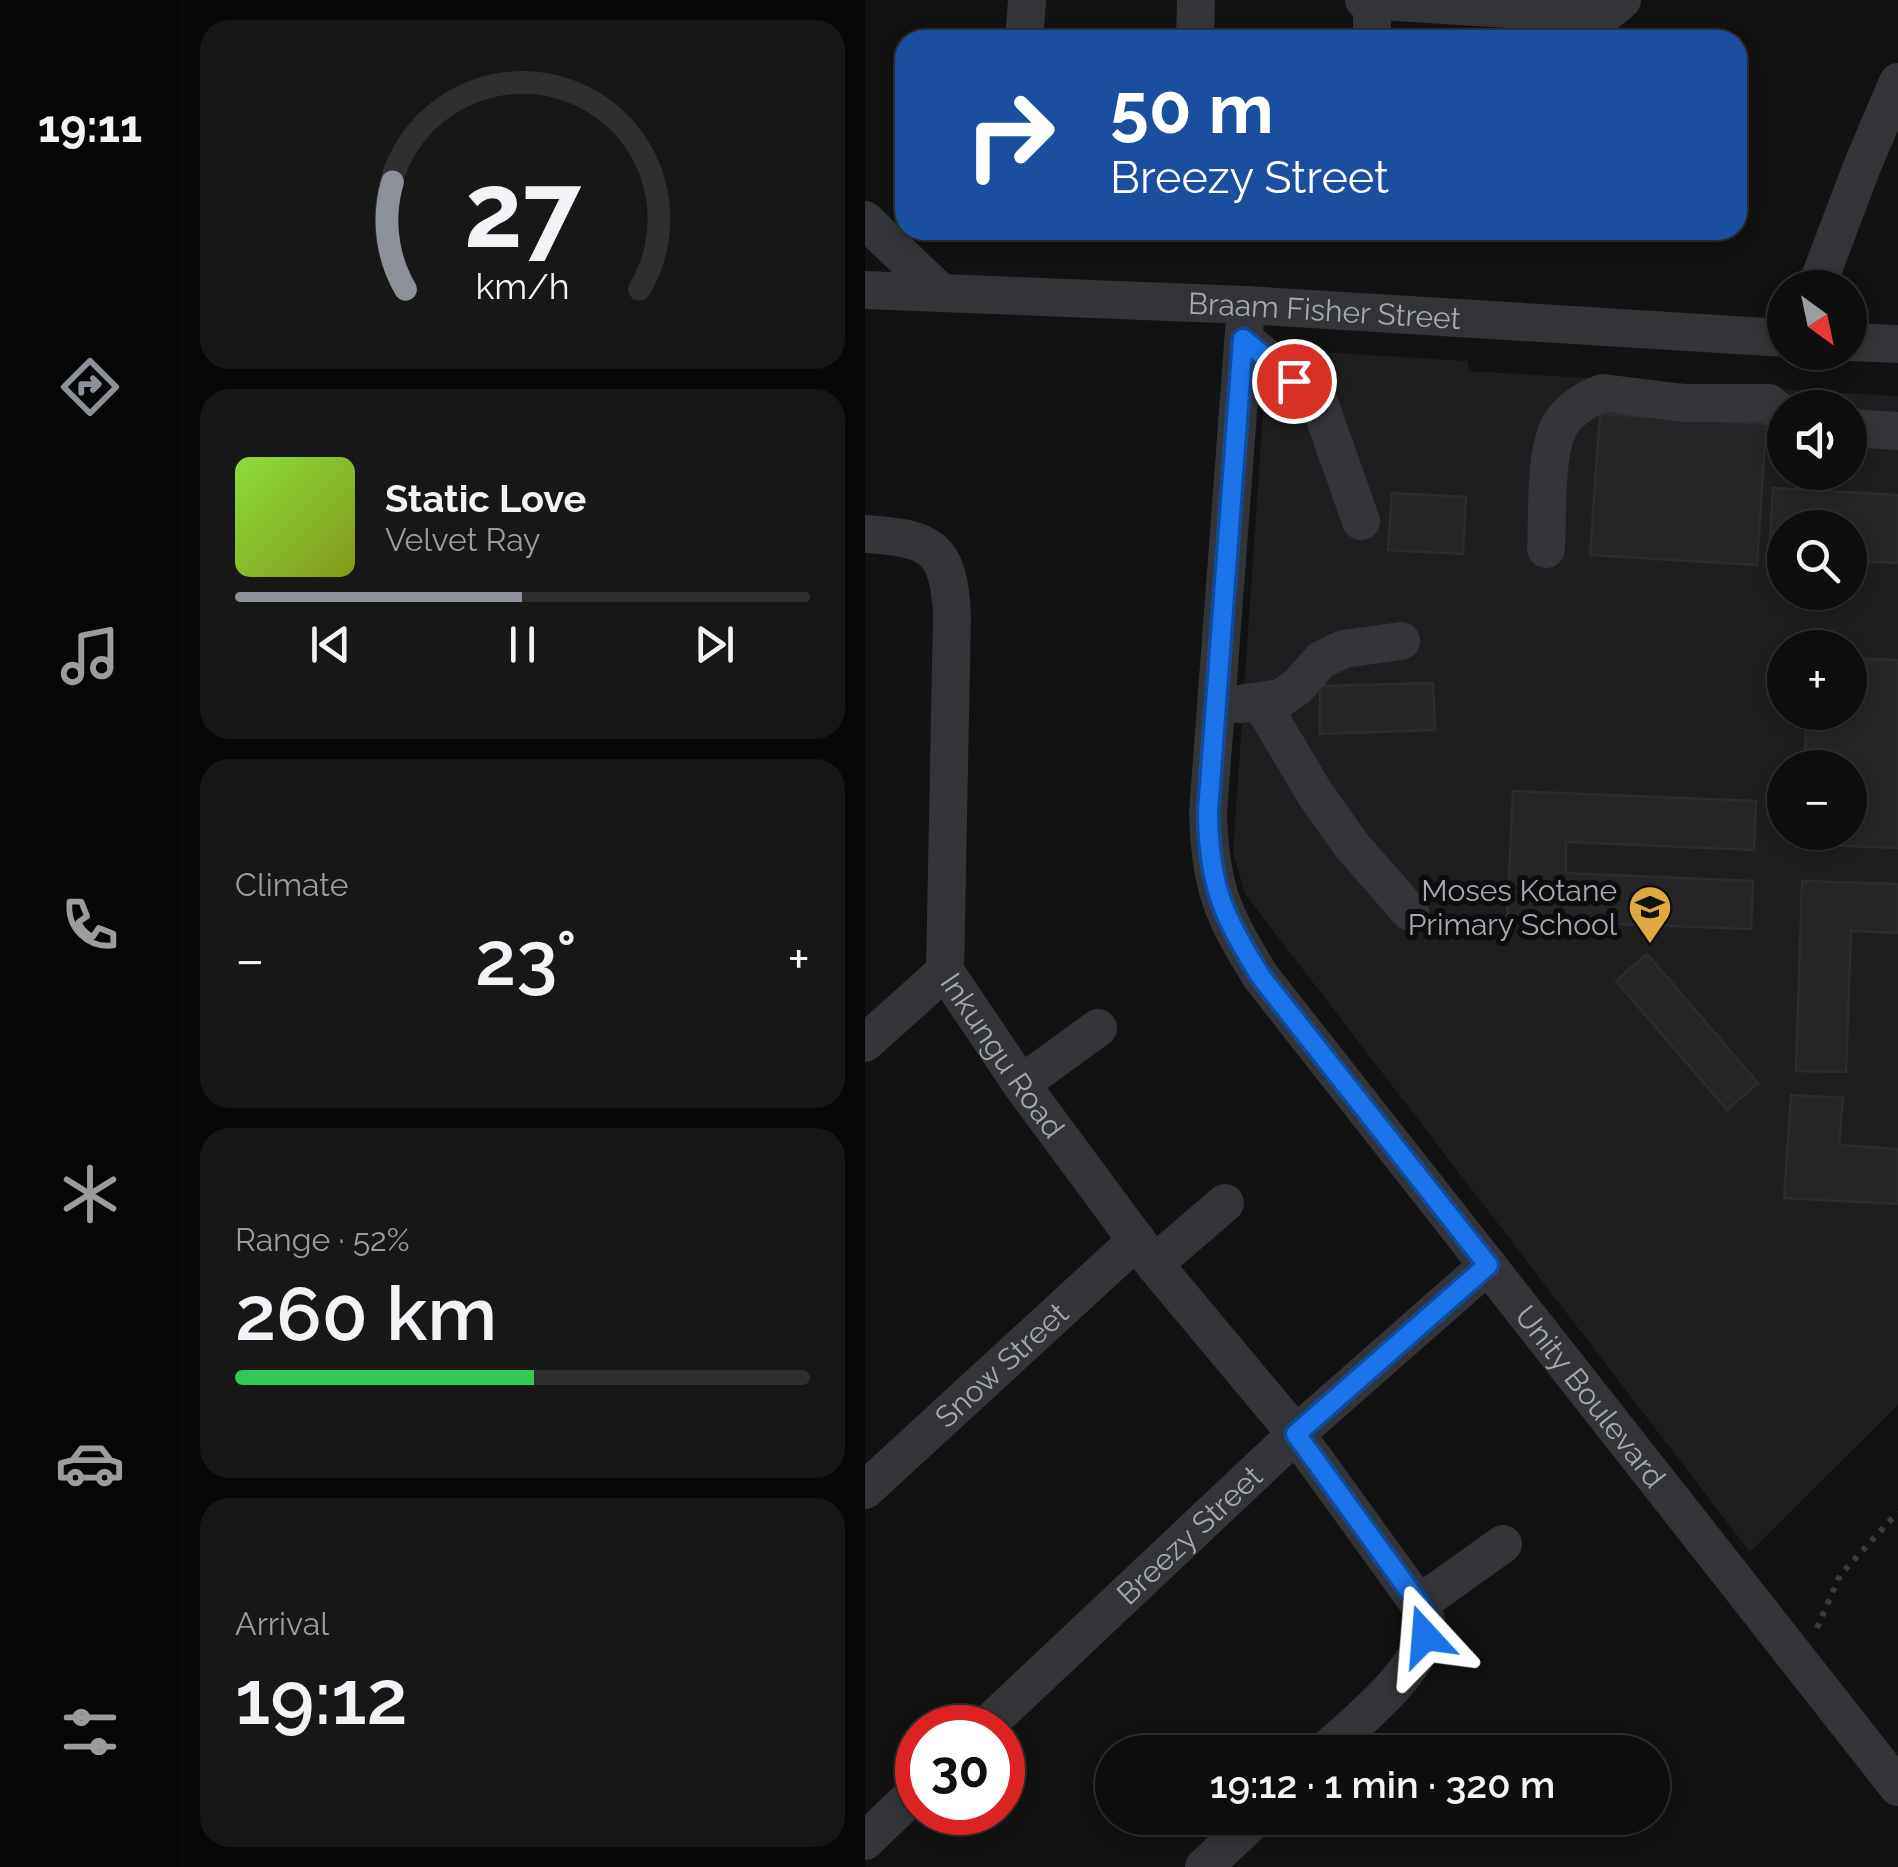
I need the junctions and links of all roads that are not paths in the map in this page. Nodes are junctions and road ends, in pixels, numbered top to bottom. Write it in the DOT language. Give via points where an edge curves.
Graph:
graph roads {
  1 [pos="1027,0"];
  2 [pos="1196,0"];
  3 [pos="1364,0"];
  4 [pos="1372,0"];
  5 [pos="1621,16"];
  6 [pos="1025,30"];
  7 [pos="1195,30"];
  8 [pos="1372,30"];
  9 [pos="1898,82"];
  10 [pos="865,220"];
  11 [pos="1823,270"];
  12 [pos="865,290"];
  13 [pos="940,292"];
  14 [pos="1245,322"];
  15 [pos="1767,337"];
  16 [pos="1867,343"];
  17 [pos="1898,344"];
  18 [pos="1767,402"];
  19 [pos="1867,429"];
  20 [pos="1898,431"];
  21 [pos="1361,522"];
  22 [pos="865,534"];
  23 [pos="1545,550"];
  24 [pos="1401,641"];
  25 [pos="1261,703"];
  26 [pos="1216,705"];
  27 [pos="1410,912"];
  28 [pos="945,971"];
  29 [pos="1097,1028"];
  30 [pos="865,1044"];
  31 [pos="1021,1084"];
  32 [pos="1225,1203"];
  33 [pos="1145,1252"];
  34 [pos="1488,1265"];
  35 [pos="1296,1434"];
  36 [pos="865,1490"];
  37 [pos="1503,1544"];
  38 [pos="1419,1604"];
  39 [pos="1009,1705"];
  40 [pos="1342,1735"];
  41 [pos="1898,1786"];
  42 [pos="895,1812"];
  43 [pos="1237,1835"];
  44 [pos="865,1841"];
  45 [pos="1204,1867"];
  1 -- 6 [label="street"];
  2 -- 7 [label="street"];
  3 -- 4 [label="street"];
  4 -- 5 [label="street"];
  4 -- 8 [label="street"];
  9 -- 11 [label="street"];
  10 -- 13 [label="street"];
  12 -- 13 [label="street, Braam Fisher Street"];
  13 -- 14 [label="street, Braam Fisher Street"];
  14 -- 15 [label="street, Braam Fisher Street"];
  14 -- 21 [label="street" via="1319,402"];
  14 -- 26 [label="street, Unity Boulevard"];
  16 -- 17 [label="street"];
  18 -- 23 [label="street" via="1591,396 1561,423"];
  19 -- 20 [label="street"];
  22 -- 28 [label="street, Inkungu Road" via="929,547 948,576 953,614"];
  24 -- 25 [label="street" via="1344,649 1321,660 1281,698"];
  25 -- 26 [label="street"];
  25 -- 27 [label="street" via="1352,846"];
  26 -- 34 [label="street, Unity Boulevard" via="1209,860 1233,933"];
  28 -- 30 [label="street"];
  28 -- 31 [label="street, Inkungu Road"];
  29 -- 31 [label="street"];
  31 -- 33 [label="street, Inkungu Road"];
  32 -- 33 [label="street, Snow Street"];
  33 -- 35 [label="street, Inkungu Road"];
  33 -- 36 [label="street, Snow Street"];
  34 -- 35 [label="street, Breezy Street"];
  34 -- 41 [label="street, Unity Boulevard"];
  35 -- 38 [label="street, Inkungu Road"];
  35 -- 39 [label="street, Breezy Street"];
  37 -- 38 [label="street"];
  38 -- 40 [label="street" via="1427,1620 1418,1653"];
  42 -- 44 [label="street"];
  43 -- 45 [label="street"];
}
